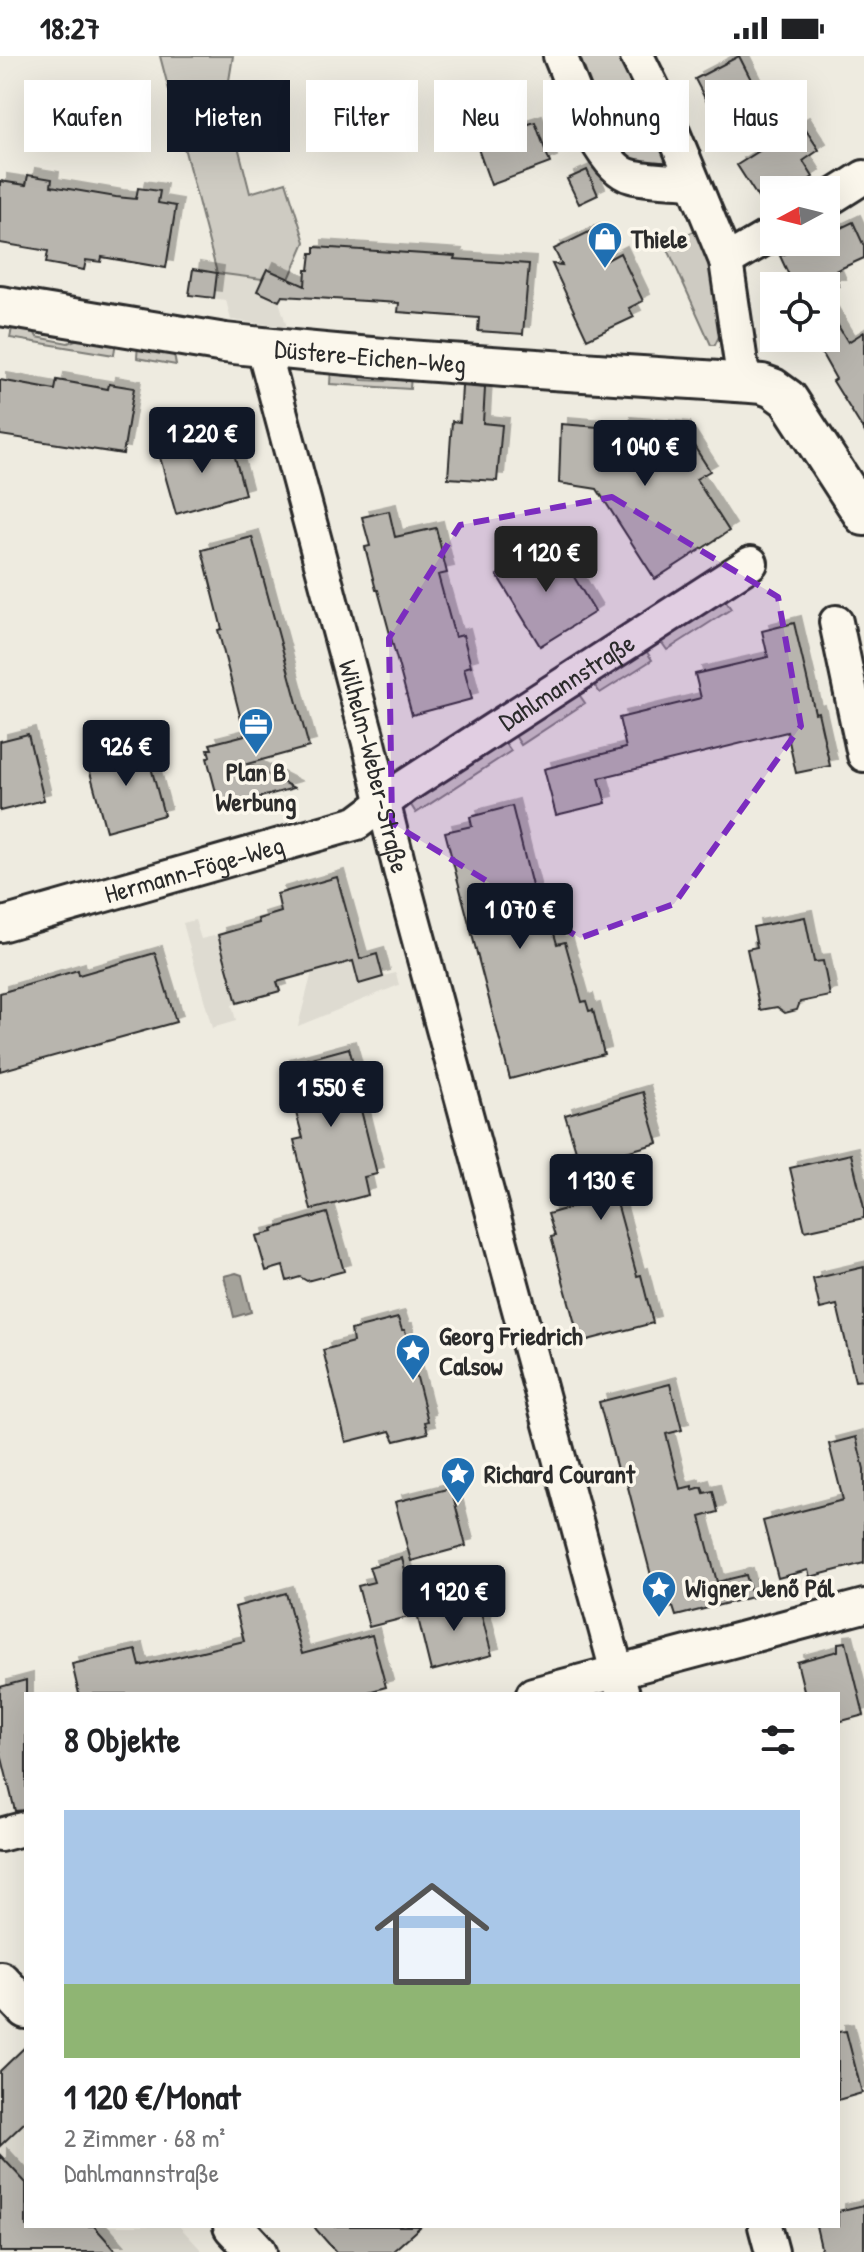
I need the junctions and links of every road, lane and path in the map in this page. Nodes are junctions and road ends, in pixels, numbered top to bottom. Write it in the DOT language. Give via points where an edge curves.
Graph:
graph roads {
  1 [pos="560,56"];
  2 [pos="637,56"];
  3 [pos="864,177"];
  4 [pos="693,182"];
  5 [pos="840,192"];
  6 [pos="760,241"];
  7 [pos="726,261"];
  8 [pos="0,306"];
  9 [pos="263,347"];
  10 [pos="744,383"];
  11 [pos="864,516"];
  12 [pos="751,563"];
  13 [pos="836,622"];
  14 [pos="864,755"];
  15 [pos="385,803"];
  16 [pos="0,925"];
  17 [pos="864,1606"];
  18 [pos="620,1683"];
  19 [pos="549,1692"];
  20 [pos="24,1829"];
  21 [pos="0,1835"];
  22 [pos="0,1981"];
  23 [pos="24,2007"];
  24 [pos="235,2228"];
  25 [pos="766,2228"];
  26 [pos="257,2252"];
  27 [pos="772,2252"];
  1 -- 4 [label="street" via="600,150 615,168 629,176"];
  2 -- 4 [label="street"];
  3 -- 5 [label="street"];
  4 -- 7 [label="street"];
  6 -- 7 [label="street"];
  7 -- 10 [label="street"];
  8 -- 9 [label="street, Düstere-Eichen-Weg"];
  9 -- 10 [label="street, Düstere-Eichen-Weg"];
  9 -- 15 [label="street, Wilhelm-Weber-Straße"];
  10 -- 11 [label="street, Düstere-Eichen-Weg" via="762,384 788,399"];
  12 -- 15 [label="street, Dahlmannstraße"];
  13 -- 14 [label="street"];
  15 -- 16 [label="street, Hermann-Föge-Weg" via="357,823"];
  15 -- 18 [label="street, Wilhelm-Weber-Straße"];
  17 -- 18 [label="street"];
  18 -- 19 [label="street"];
  20 -- 21 [label="street"];
  22 -- 23 [label="street"];
  24 -- 26 [label="street"];
  25 -- 27 [label="street"];
}
